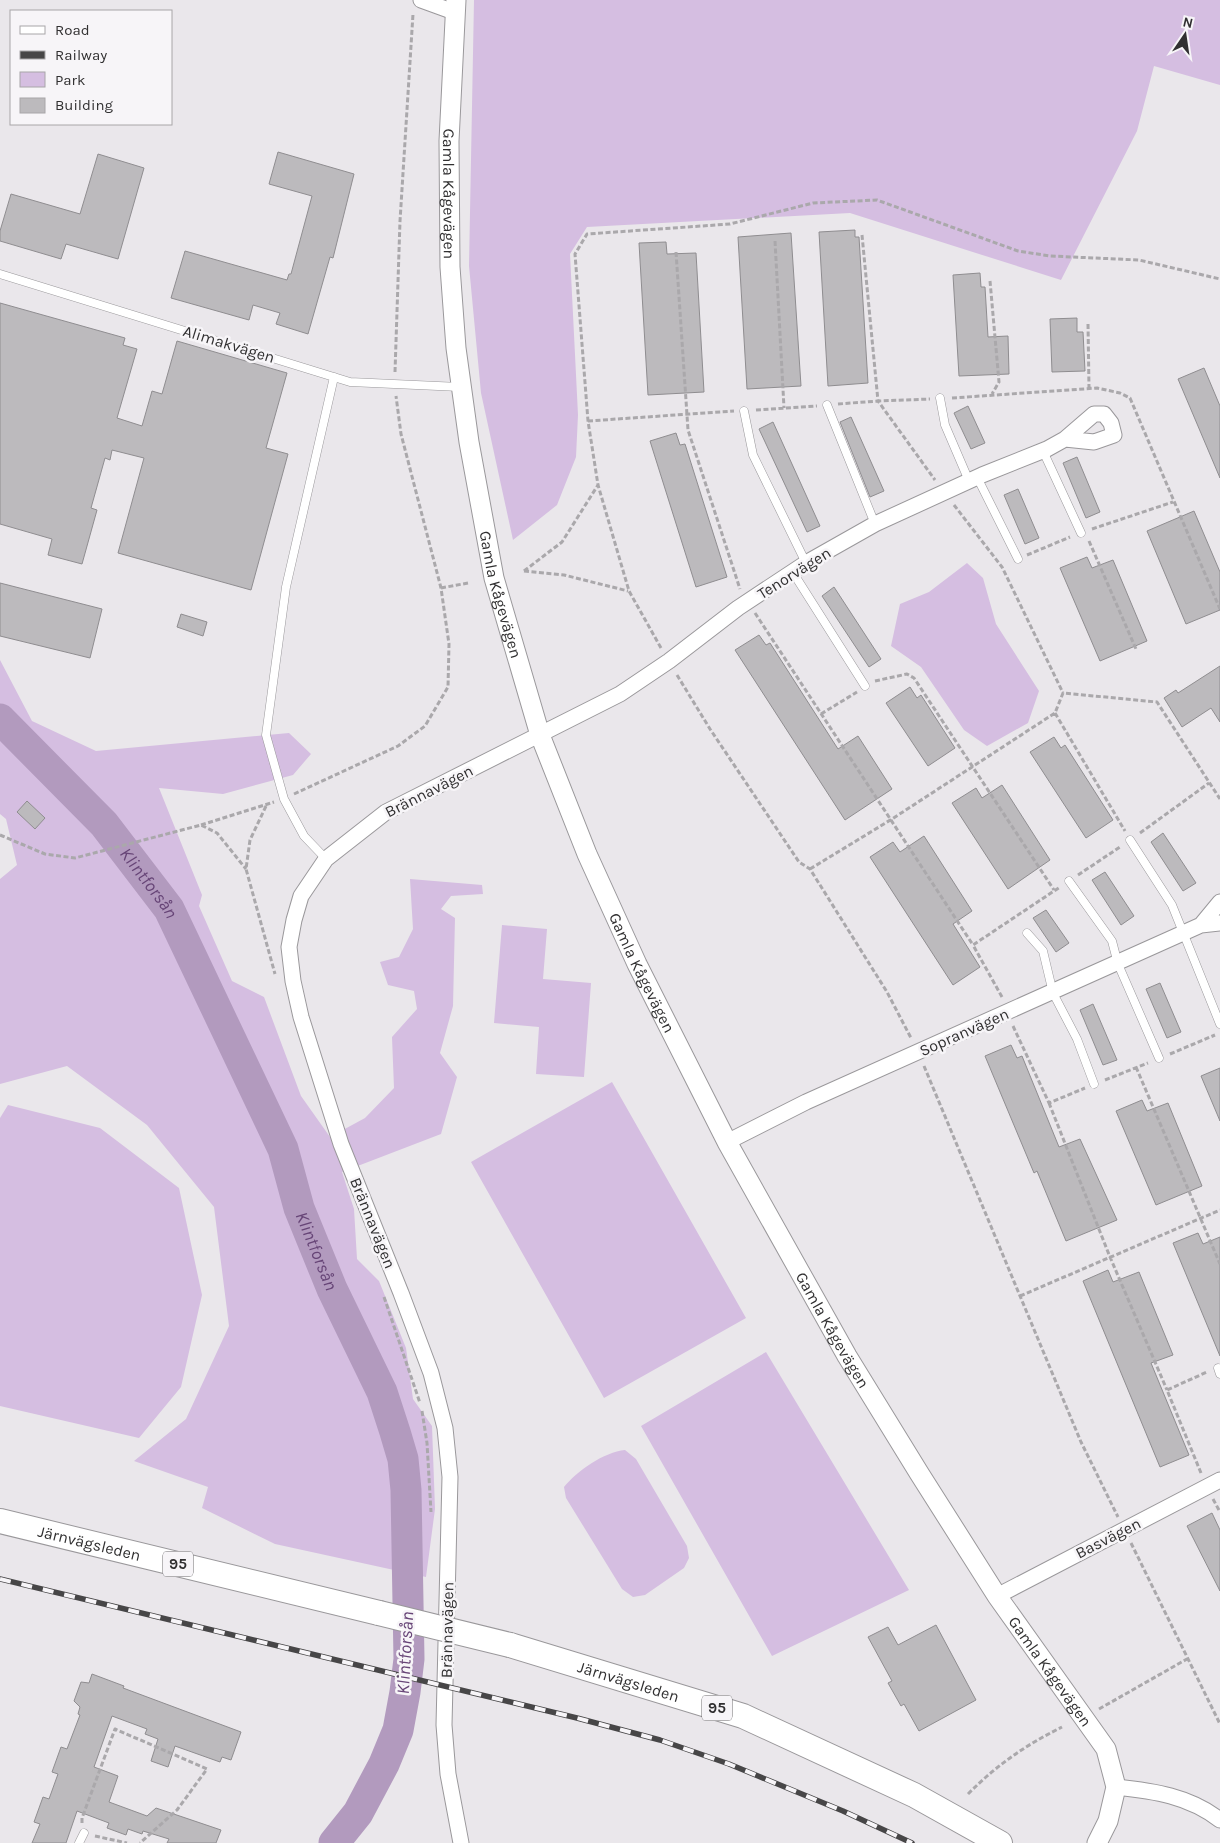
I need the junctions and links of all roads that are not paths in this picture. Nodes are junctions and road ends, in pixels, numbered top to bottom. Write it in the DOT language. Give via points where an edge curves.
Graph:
graph roads {
  1 [pos="417,5"];
  2 [pos="455,6"];
  3 [pos="0,274"];
  4 [pos="334,377"];
  5 [pos="462,387"];
  6 [pos="940,398"];
  7 [pos="827,405"];
  8 [pos="744,411"];
  9 [pos="1065,439"];
  10 [pos="1043,451"];
  11 [pos="973,479"];
  12 [pos="876,524"];
  13 [pos="1081,533"];
  14 [pos="1018,559"];
  15 [pos="806,562"];
  16 [pos="792,571"];
  17 [pos="866,686"];
  18 [pos="540,735"];
  19 [pos="1130,840"];
  20 [pos="326,859"];
  21 [pos="1069,881"];
  22 [pos="1220,902"];
  23 [pos="1220,923"];
  24 [pos="1201,925"];
  25 [pos="1028,933"];
  26 [pos="1184,934"];
  27 [pos="1118,964"];
  28 [pos="1053,993"];
  29 [pos="1220,1024"];
  30 [pos="1159,1058"];
  31 [pos="1094,1084"];
  32 [pos="727,1142"];
  33 [pos="1214,1483"];
  34 [pos="0,1521"];
  35 [pos="997,1596"];
  36 [pos="1116,1787"];
  37 [pos="1220,1820"];
  38 [pos="84,1833"];
  39 [pos="79,1843"];
  40 [pos="461,1843"];
  41 [pos="1000,1843"];
  42 [pos="1097,1843"];
  1 -- 2 [label="street"];
  2 -- 5 [label="street, Gamla Kågevägen" via="449,141 450,267"];
  3 -- 4 [label="lane, Alimakvägen"];
  4 -- 5 [label="lane, Alimakvägen" via="350,382"];
  4 -- 20 [label="lane" via="286,587 266,736 284,798 304,836"];
  5 -- 18 [label="street, Gamla Kågevägen" via="494,578"];
  6 -- 11 [label="lane" via="944,425"];
  7 -- 12 [label="lane"];
  8 -- 15 [label="lane" via="753,455"];
  9 -- 10 [label="street, Tenorvägen"];
  10 -- 11 [label="street, Tenorvägen"];
  10 -- 13 [label="lane"];
  11 -- 12 [label="street, Tenorvägen"];
  11 -- 14 [label="lane"];
  12 -- 15 [label="street, Tenorvägen"];
  15 -- 16 [label="street, Tenorvägen"];
  16 -- 17 [label="lane"];
  16 -- 18 [label="street, Tenorvägen" via="620,694"];
  18 -- 20 [label="street, Brännavägen" via="386,812"];
  18 -- 32 [label="street, Gamla Kågevägen" via="587,854 637,964"];
  19 -- 26 [label="lane" via="1172,905"];
  20 -- 40 [label="street, Brännavägen" via="301,896 294,920 289,947 293,981 341,1144 431,1373 445,1428 450,1477 444,1725 448,1774"];
  21 -- 27 [label="lane" via="1112,941"];
  22 -- 24 [label="street, Sopranvägen"];
  23 -- 24 [label="street, Sopranvägen"];
  24 -- 26 [label="street, Sopranvägen"];
  25 -- 28 [label="lane" via="1043,951"];
  26 -- 27 [label="street, Sopranvägen"];
  26 -- 29 [label="lane"];
  27 -- 28 [label="street, Sopranvägen"];
  27 -- 30 [label="lane"];
  28 -- 31 [label="lane" via="1077,1039"];
  28 -- 32 [label="street, Sopranvägen" via="806,1102"];
  32 -- 35 [label="street, Gamla Kågevägen" via="847,1356"];
  33 -- 35 [label="street, Basvägen"];
  34 -- 41 [label="main road, Järnvägsleden / 95, bridge" via="510,1645 743,1716 914,1795"];
  35 -- 36 [label="street, Gamla Kågevägen" via="1106,1749"];
  36 -- 37 [label="street" via="1183,1798"];
  36 -- 42 [label="street, Gamla Kågevägen" via="1108,1821"];
  38 -- 39 [label="lane"];
}
